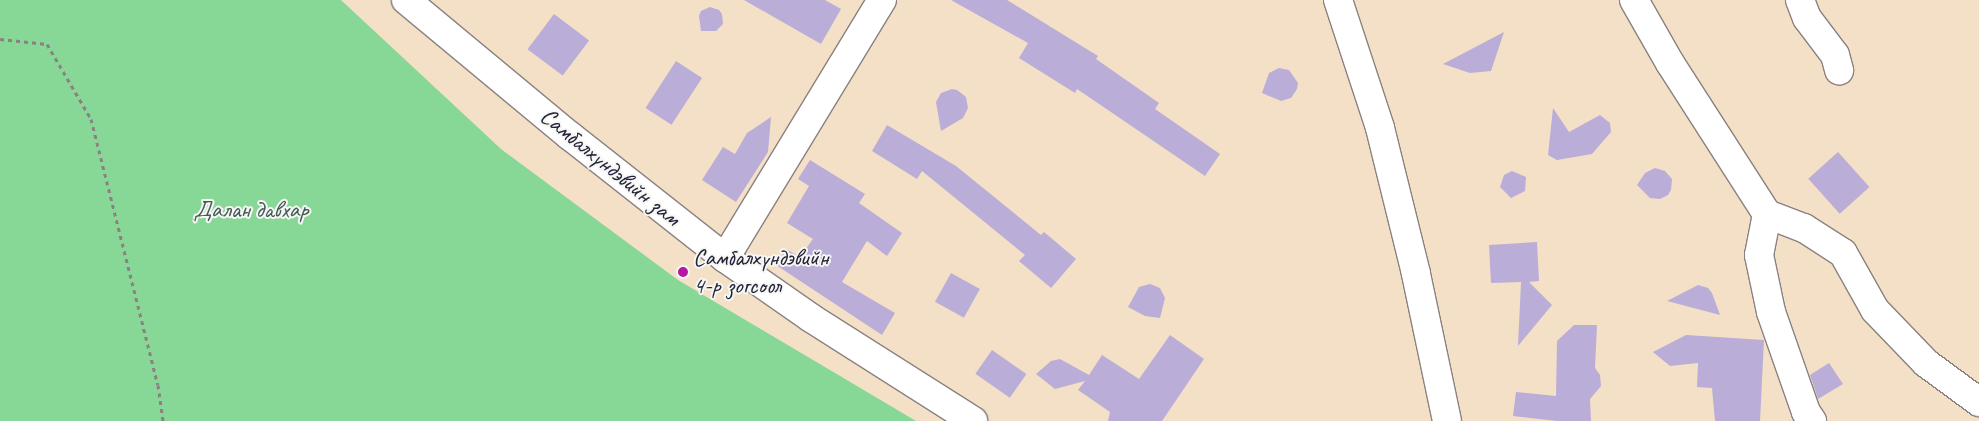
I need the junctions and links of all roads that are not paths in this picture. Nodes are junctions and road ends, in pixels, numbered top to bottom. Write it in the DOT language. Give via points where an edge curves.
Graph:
graph roads {
  1 [pos="882,0"];
  2 [pos="1338,0"];
  3 [pos="1634,0"];
  4 [pos="1800,0"];
  5 [pos="411,2"];
  6 [pos="1839,70"];
  7 [pos="1767,214"];
  8 [pos="725,258"];
  9 [pos="1979,402"];
  10 [pos="973,421"];
  11 [pos="1447,421"];
  12 [pos="1812,421"];
  1 -- 8 [label="street"];
  2 -- 11 [label="street" via="1380,128 1416,274"];
  3 -- 7 [label="street" via="1670,63"];
  4 -- 6 [label="street" via="1807,18 1835,55"];
  5 -- 8 [label="street, Самбалхүндэвийн зам" via="622,178"];
  7 -- 9 [label="street" via="1804,228 1843,253 1875,310 1926,363"];
  7 -- 12 [label="street" via="1759,254 1771,312"];
  8 -- 10 [label="street, Самбалхүндэвийн зам" via="818,323"];
}
